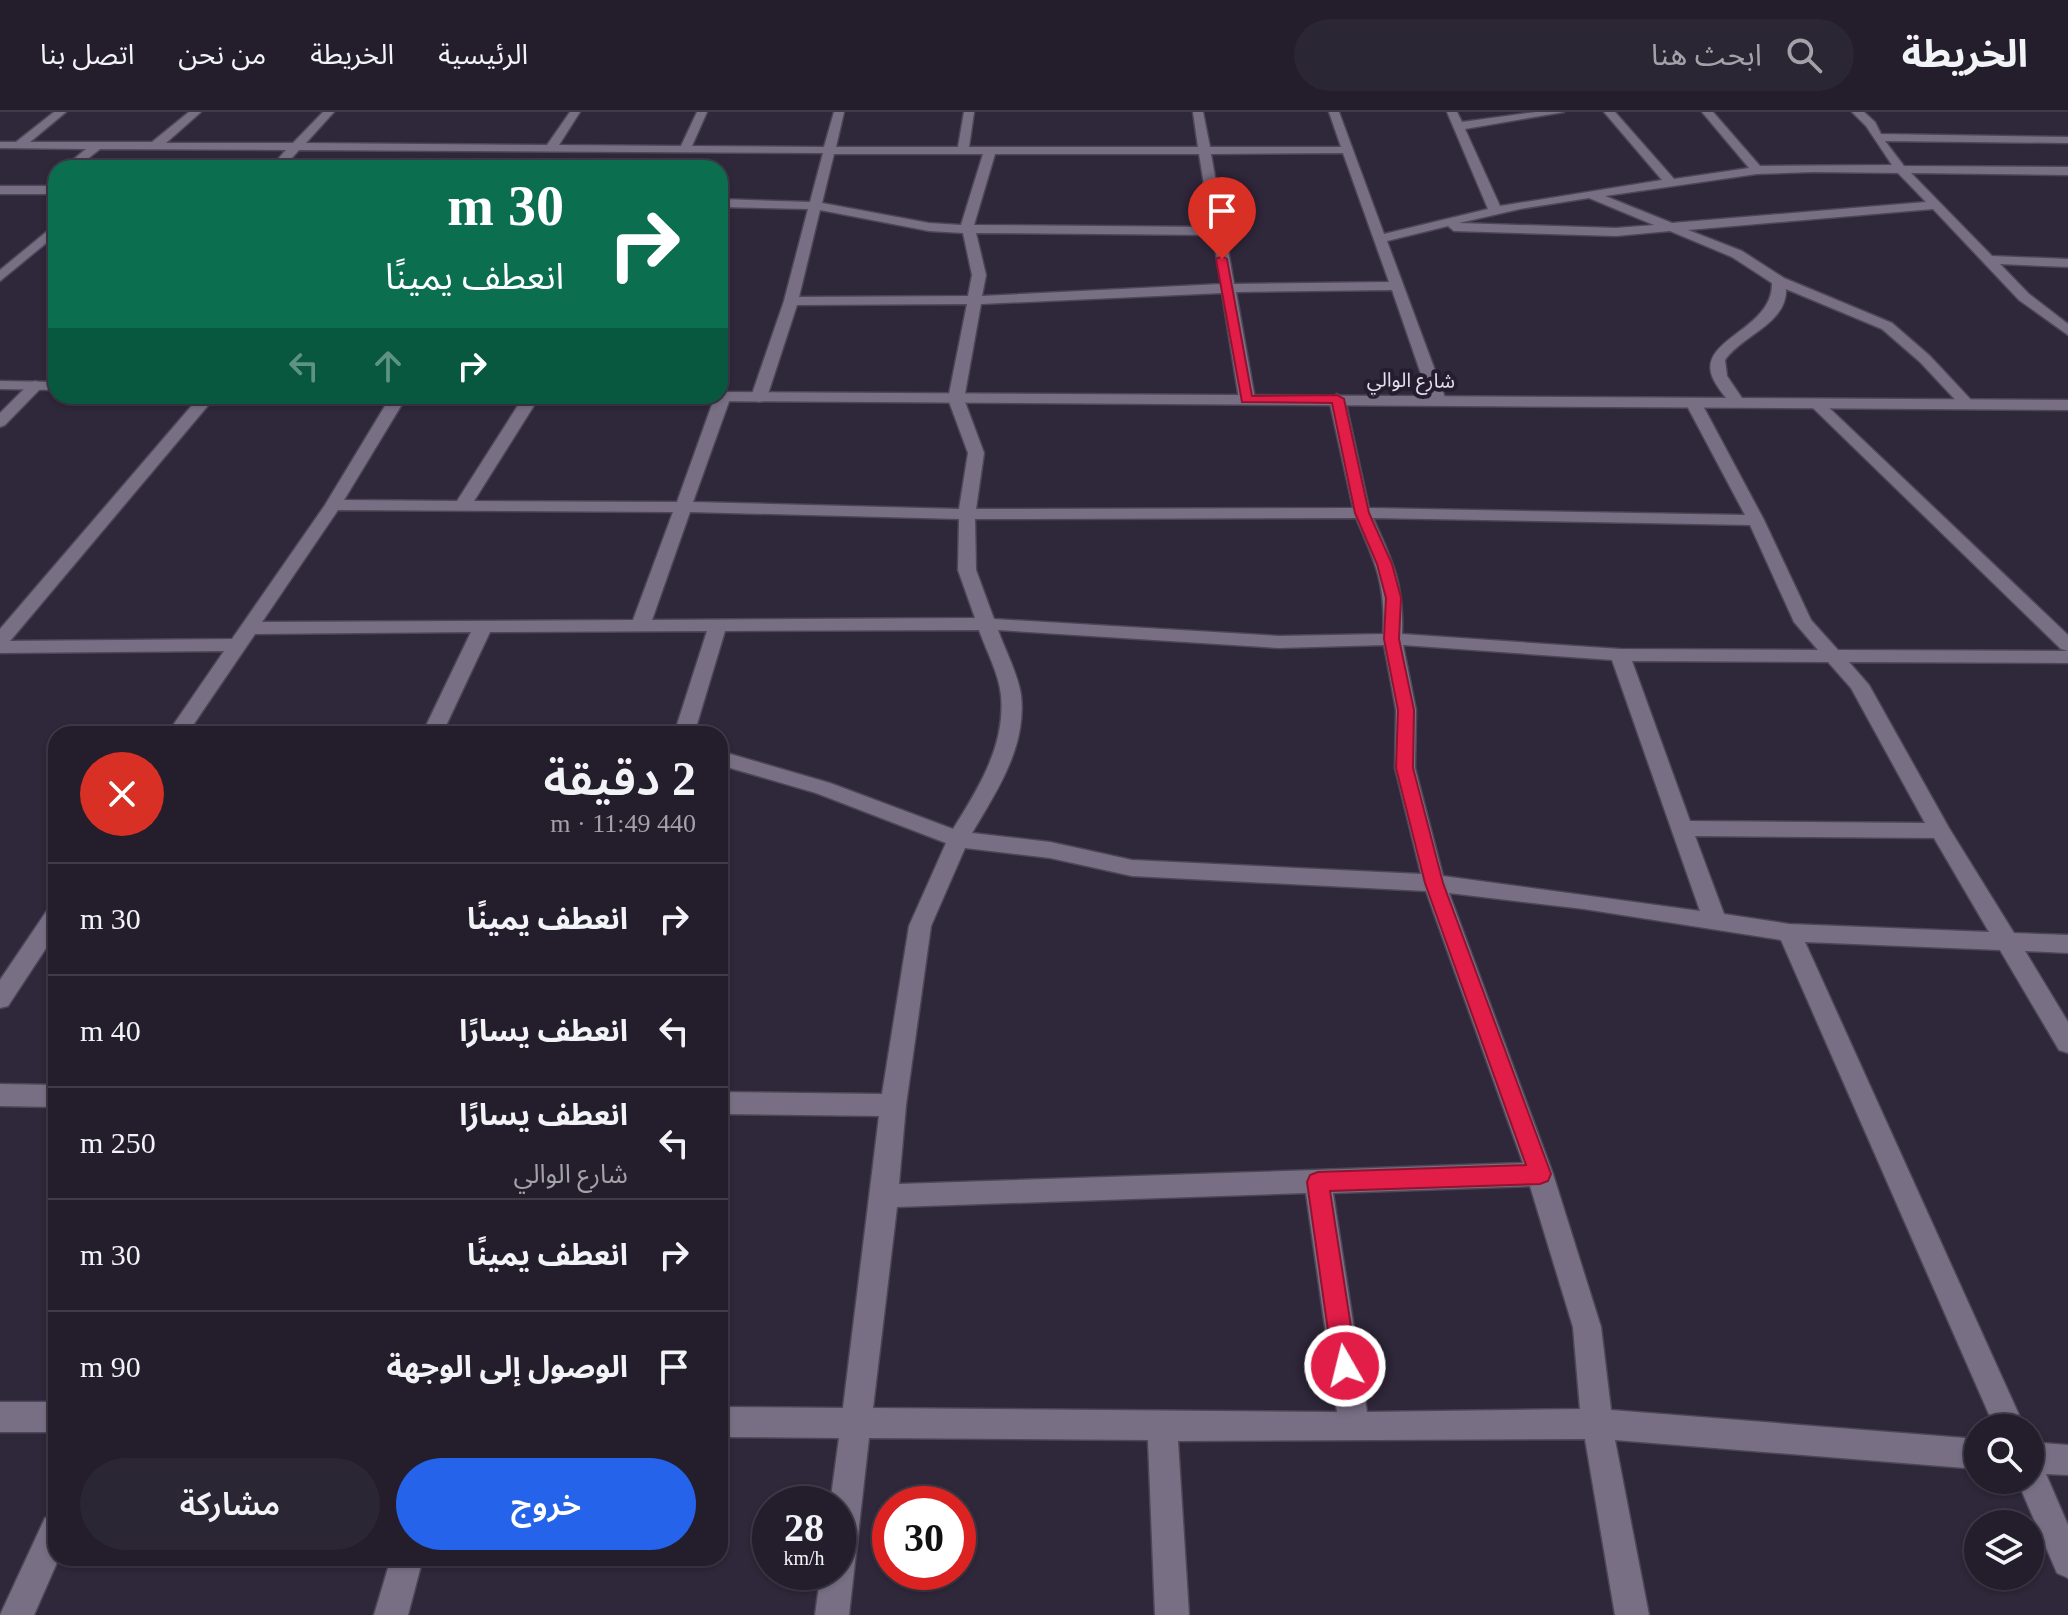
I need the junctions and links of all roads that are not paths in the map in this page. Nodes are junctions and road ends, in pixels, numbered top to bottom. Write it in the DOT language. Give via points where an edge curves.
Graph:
graph roads {
  1 [pos="61,112"];
  2 [pos="196,112"];
  3 [pos="329,112"];
  4 [pos="575,112"];
  5 [pos="702,112"];
  6 [pos="839,112"];
  7 [pos="969,112"];
  8 [pos="1198,112"];
  9 [pos="1334,112"];
  10 [pos="1452,112"];
  11 [pos="1559,112"];
  12 [pos="1609,112"];
  13 [pos="1707,112"];
  14 [pos="1857,112"];
  15 [pos="1460,126"];
  16 [pos="1877,137"];
  17 [pos="2068,140"];
  18 [pos="0,145"];
  19 [pos="19,145"];
  20 [pos="98,145"];
  21 [pos="156,145"];
  22 [pos="298,146"];
  23 [pos="551,148"];
  24 [pos="685,149"];
  25 [pos="830,150"];
  26 [pos="1206,150"];
  27 [pos="1348,150"];
  28 [pos="963,151"];
  29 [pos="990,151"];
  30 [pos="79,160"];
  31 [pos="284,160"];
  32 [pos="1901,169"];
  33 [pos="1757,170"];
  34 [pos="2068,171"];
  35 [pos="1670,182"];
  36 [pos="48,184"];
  37 [pos="0,190"];
  38 [pos="41,190"];
  39 [pos="48,190"];
  40 [pos="1590,194"];
  41 [pos="728,203"];
  42 [pos="1936,205"];
  43 [pos="816,206"];
  44 [pos="1495,210"];
  45 [pos="1425,226"];
  46 [pos="1675,226"];
  47 [pos="967,229"];
  48 [pos="1217,231"];
  49 [pos="48,235"];
  50 [pos="1379,239"];
  51 [pos="1992,260"];
  52 [pos="2068,263"];
  53 [pos="0,277"];
  54 [pos="1779,281"];
  55 [pos="1396,286"];
  56 [pos="1226,287"];
  57 [pos="975,300"];
  58 [pos="791,301"];
  59 [pos="2068,331"];
  60 [pos="0,385"];
  61 [pos="36,385"];
  62 [pos="48,386"];
  63 [pos="728,396"];
  64 [pos="759,397"];
  65 [pos="956,399"];
  66 [pos="1247,399"];
  67 [pos="1337,399"];
  68 [pos="1438,400"];
  69 [pos="201,404"];
  70 [pos="394,404"];
  71 [pos="527,404"];
  72 [pos="712,404"];
  73 [pos="1694,404"];
  74 [pos="1738,404"];
  75 [pos="1818,405"];
  76 [pos="1968,405"];
  77 [pos="2068,405"];
  78 [pos="0,422"];
  79 [pos="333,505"];
  80 [pos="463,505"];
  81 [pos="682,506"];
  82 [pos="1362,513"];
  83 [pos="967,514"];
  84 [pos="1756,520"];
  85 [pos="985,624"];
  86 [pos="484,625"];
  87 [pos="641,625"];
  88 [pos="718,625"];
  89 [pos="252,628"];
  90 [pos="1392,639"];
  91 [pos="0,644"];
  92 [pos="237,645"];
  93 [pos="2068,645"];
  94 [pos="1620,655"];
  95 [pos="1833,655"];
  96 [pos="2068,657"];
  97 [pos="182,726"];
  98 [pos="436,726"];
  99 [pos="686,726"];
  100 [pos="728,760"];
  101 [pos="1682,828"];
  102 [pos="1940,831"];
  103 [pos="958,839"];
  104 [pos="1434,883"];
  105 [pos="1716,924"];
  106 [pos="48,927"];
  107 [pos="1789,933"];
  108 [pos="2010,944"];
  109 [pos="2068,944"];
  110 [pos="0,999"];
  111 [pos="2068,1043"];
  112 [pos="0,1095"];
  113 [pos="48,1096"];
  114 [pos="728,1103"];
  115 [pos="893,1105"];
  116 [pos="1540,1174"];
  117 [pos="1318,1182"];
  118 [pos="885,1196"];
  119 [pos="2004,1414"];
  120 [pos="0,1417"];
  121 [pos="48,1417"];
  122 [pos="728,1422"];
  123 [pos="855,1424"];
  124 [pos="1597,1424"];
  125 [pos="1162,1425"];
  126 [pos="1354,1427"];
  127 [pos="1964,1453"];
  128 [pos="2044,1458"];
  129 [pos="2068,1460"];
  130 [pos="847,1486"];
  131 [pos="2039,1494"];
  132 [pos="48,1547"];
  133 [pos="2068,1562"];
  134 [pos="405,1566"];
  135 [pos="835,1590"];
  136 [pos="17,1615"];
  137 [pos="391,1615"];
  138 [pos="832,1615"];
  139 [pos="1172,1615"];
  140 [pos="1632,1615"];
  1 -- 19 [label="street"];
  2 -- 21 [label="street"];
  3 -- 22 [label="street"];
  4 -- 23 [label="street"];
  5 -- 24 [label="street"];
  6 -- 25 [label="street"];
  7 -- 28 [label="street"];
  8 -- 26 [label="street"];
  9 -- 27 [label="street"];
  10 -- 15 [label="street"];
  11 -- 15 [label="street"];
  12 -- 35 [label="street"];
  13 -- 33 [label="street"];
  14 -- 16 [label="street"];
  15 -- 44 [label="street"];
  16 -- 17 [label="street"];
  16 -- 32 [label="street"];
  18 -- 19 [label="street"];
  19 -- 20 [label="street"];
  20 -- 21 [label="street"];
  20 -- 30 [label="street"];
  21 -- 22 [label="street"];
  22 -- 23 [label="street" via="452,152"];
  22 -- 31 [label="street"];
  23 -- 24 [label="street" via="623,153"];
  24 -- 25 [label="street"];
  25 -- 28 [label="street"];
  25 -- 43 [label="street"];
  26 -- 27 [label="street"];
  26 -- 29 [label="street"];
  26 -- 48 [label="street"];
  27 -- 50 [label="street"];
  28 -- 29 [label="street"];
  29 -- 47 [label="street"];
  32 -- 33 [label="street"];
  32 -- 34 [label="street"];
  32 -- 42 [label="street"];
  33 -- 35 [label="street"];
  35 -- 40 [label="street"];
  36 -- 38 [label="street"];
  37 -- 38 [label="street"];
  38 -- 39 [label="street"];
  40 -- 44 [label="street"];
  40 -- 46 [label="street"];
  41 -- 43 [label="street"];
  42 -- 46 [label="street"];
  42 -- 51 [label="street"];
  43 -- 47 [label="street"];
  43 -- 58 [label="street"];
  44 -- 45 [label="street"];
  45 -- 46 [label="street" via="1616,232"];
  45 -- 50 [label="street"];
  46 -- 54 [label="street" via="1737,254"];
  47 -- 48 [label="street"];
  47 -- 57 [label="street" via="978,261"];
  48 -- 56 [label="street"];
  49 -- 53 [label="street"];
  50 -- 55 [label="street"];
  51 -- 52 [label="street"];
  51 -- 59 [label="street" via="2024,297"];
  54 -- 74 [label="street" via="1782,292 1776,310 1718,360 1717,371"];
  54 -- 76 [label="street" via="1887,326"];
  55 -- 56 [label="street"];
  55 -- 68 [label="street"];
  56 -- 57 [label="street"];
  56 -- 66 [label="street"];
  57 -- 58 [label="street"];
  57 -- 65 [label="street"];
  58 -- 64 [label="street"];
  60 -- 61 [label="street"];
  61 -- 62 [label="street"];
  61 -- 78 [label="street"];
  63 -- 64 [label="street, شارع الوالي"];
  64 -- 65 [label="street, شارع الوالي"];
  65 -- 66 [label="street, شارع الوالي"];
  65 -- 83 [label="street" via="976,453"];
  66 -- 67 [label="street, شارع الوالي"];
  67 -- 68 [label="street, شارع الوالي"];
  67 -- 82 [label="street"];
  68 -- 73 [label="street, شارع الوالي"];
  69 -- 91 [label="street"];
  70 -- 79 [label="street"];
  71 -- 80 [label="street"];
  72 -- 81 [label="street"];
  73 -- 74 [label="street, شارع الوالي"];
  73 -- 84 [label="street"];
  74 -- 75 [label="street, شارع الوالي"];
  75 -- 76 [label="street, شارع الوالي"];
  75 -- 93 [label="street"];
  76 -- 77 [label="street, شارع الوالي"];
  79 -- 80 [label="street"];
  79 -- 89 [label="street"];
  80 -- 81 [label="street"];
  81 -- 83 [label="street"];
  81 -- 87 [label="street"];
  82 -- 83 [label="street"];
  82 -- 84 [label="street"];
  82 -- 90 [label="street" via="1394,598"];
  83 -- 85 [label="street" via="967,570"];
  84 -- 95 [label="street" via="1803,622"];
  85 -- 88 [label="street"];
  85 -- 90 [label="street" via="1279,642"];
  85 -- 103 [label="street" via="1011,693 1011,722 997,774"];
  86 -- 87 [label="street"];
  86 -- 89 [label="street"];
  86 -- 98 [label="street"];
  87 -- 88 [label="street"];
  88 -- 99 [label="street"];
  89 -- 92 [label="street"];
  90 -- 94 [label="street"];
  90 -- 104 [label="street" via="1406,710 1405,768"];
  91 -- 92 [label="street"];
  92 -- 97 [label="street"];
  94 -- 95 [label="street"];
  94 -- 101 [label="street"];
  95 -- 96 [label="street"];
  95 -- 102 [label="street" via="1867,698"];
  100 -- 103 [label="street" via="823,788"];
  101 -- 102 [label="street"];
  101 -- 105 [label="street"];
  102 -- 108 [label="street"];
  103 -- 104 [label="street" via="1050,850 1132,868"];
  103 -- 115 [label="street" via="920,926"];
  104 -- 105 [label="street"];
  104 -- 116 [label="street"];
  105 -- 107 [label="street"];
  106 -- 110 [label="street"];
  107 -- 108 [label="street"];
  107 -- 119 [label="street"];
  108 -- 109 [label="street"];
  108 -- 111 [label="street"];
  112 -- 113 [label="street"];
  114 -- 115 [label="street"];
  115 -- 118 [label="street"];
  116 -- 117 [label="street"];
  116 -- 124 [label="street" via="1587,1327"];
  117 -- 118 [label="street"];
  117 -- 126 [label="street"];
  118 -- 123 [label="street"];
  120 -- 121 [label="street"];
  122 -- 123 [label="street"];
  123 -- 125 [label="street"];
  123 -- 130 [label="street"];
  124 -- 126 [label="street"];
  124 -- 127 [label="street"];
  124 -- 140 [label="street"];
  125 -- 126 [label="street"];
  125 -- 139 [label="street"];
  128 -- 129 [label="street"];
  131 -- 133 [label="street"];
  132 -- 136 [label="street"];
  134 -- 137 [label="street"];
  135 -- 138 [label="street"];
}
